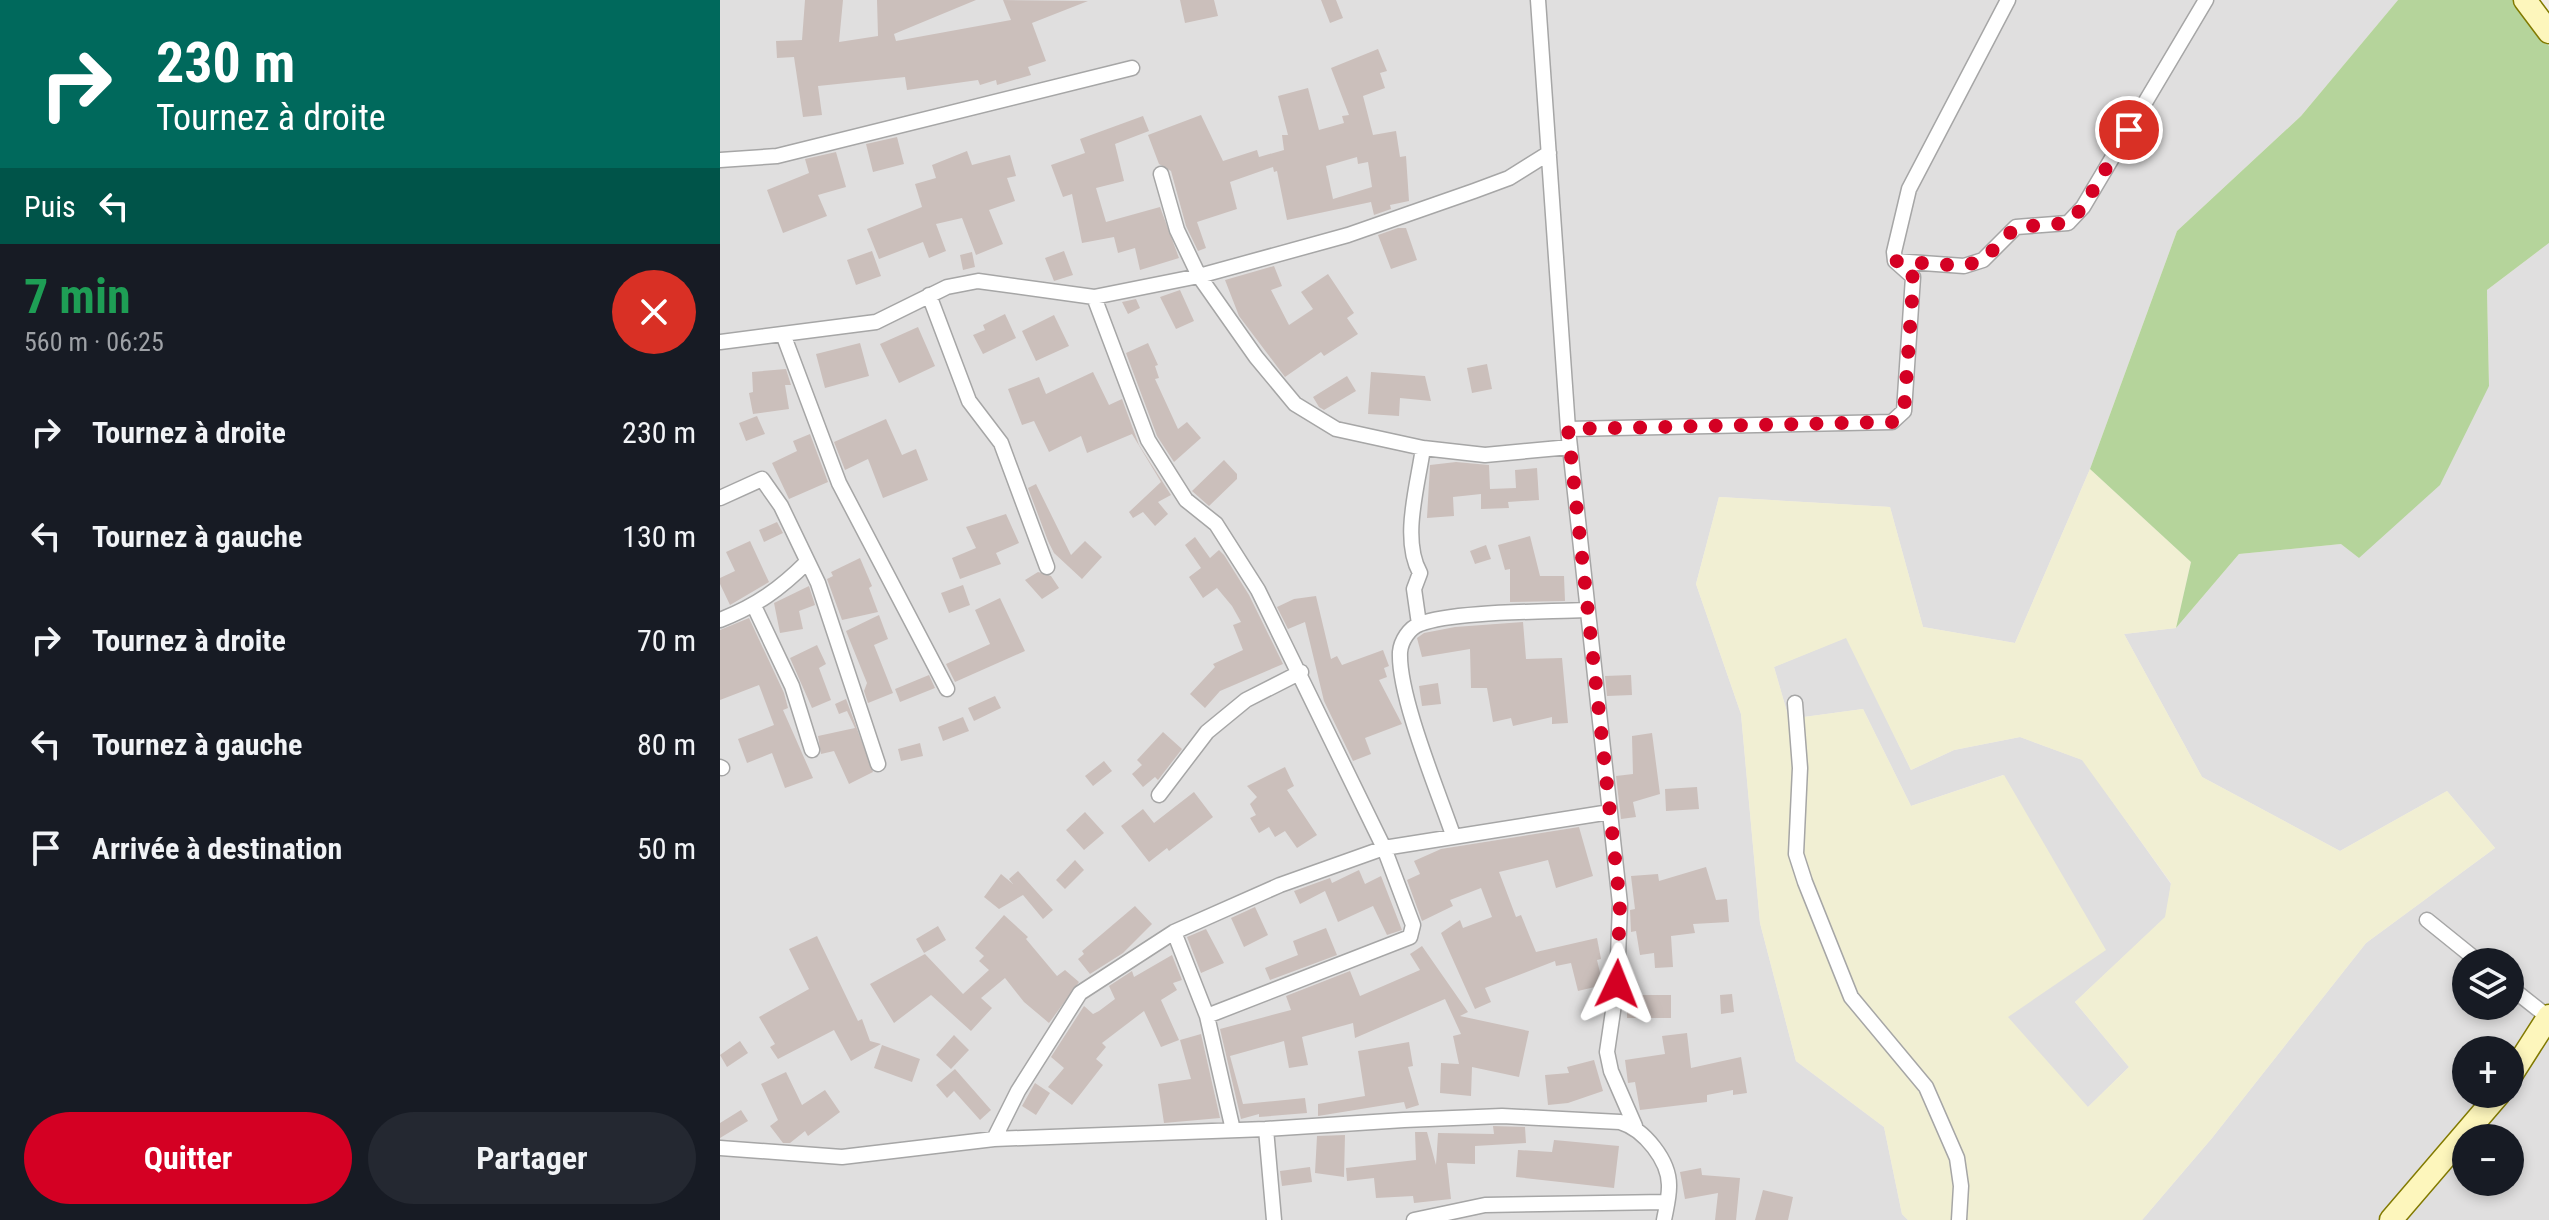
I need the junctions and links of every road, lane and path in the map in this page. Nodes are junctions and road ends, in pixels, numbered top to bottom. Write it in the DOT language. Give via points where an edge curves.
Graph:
graph roads {
  1 [pos="1538,0"];
  2 [pos="2008,0"];
  3 [pos="2206,0"];
  4 [pos="2525,0"];
  5 [pos="2549,32"];
  6 [pos="1132,68"];
  7 [pos="1549,153"];
  8 [pos="720,160"];
  9 [pos="1161,174"];
  10 [pos="1895,261"];
  11 [pos="1199,276"];
  12 [pos="929,295"];
  13 [pos="1094,297"];
  14 [pos="783,334"];
  15 [pos="720,342"];
  16 [pos="1568,429"];
  17 [pos="1570,447"];
  18 [pos="1423,448"];
  19 [pos="720,498"];
  20 [pos="807,562"];
  21 [pos="1047,567"];
  22 [pos="754,606"];
  23 [pos="1585,610"];
  24 [pos="720,620"];
  25 [pos="1419,624"];
  26 [pos="1301,672"];
  27 [pos="947,689"];
  28 [pos="1795,703"];
  29 [pos="812,750"];
  30 [pos="878,764"];
  31 [pos="1159,795"];
  32 [pos="1610,812"];
  33 [pos="1453,835"];
  34 [pos="1384,848"];
  35 [pos="2427,920"];
  36 [pos="1174,932"];
  37 [pos="2462,948"];
  38 [pos="2524,998"];
  39 [pos="1207,1016"];
  40 [pos="2549,1017"];
  41 [pos="2524,1055"];
  42 [pos="2487,1108"];
  43 [pos="1635,1126"];
  44 [pos="1266,1129"];
  45 [pos="1233,1130"];
  46 [pos="994,1139"];
  47 [pos="720,1148"];
  48 [pos="1666,1202"];
  49 [pos="1274,1220"];
  50 [pos="1414,1220"];
  51 [pos="1664,1220"];
  52 [pos="1959,1220"];
  53 [pos="2391,1220"];
  1 -- 7 [label="street"];
  2 -- 10 [label="street" via="1909,189"];
  3 -- 10 [label="street" via="2083,207 2068,223 2016,227 1983,260 1964,266"];
  4 -- 5 [label="street"];
  6 -- 8 [label="street" via="777,156"];
  7 -- 11 [label="street" via="1509,178 1474,191 1348,235"];
  7 -- 16 [label="street"];
  9 -- 11 [label="street" via="1177,230"];
  10 -- 16 [label="street" via="1913,277 1913,286 1904,411 1892,422"];
  11 -- 13 [label="street"];
  11 -- 18 [label="street" via="1295,404 1336,429"];
  12 -- 13 [label="street" via="978,281"];
  12 -- 14 [label="street" via="876,322"];
  12 -- 21 [label="street" via="969,401 1001,443"];
  13 -- 26 [label="street" via="1148,440 1186,500 1216,524 1233,549"];
  14 -- 15 [label="street"];
  14 -- 27 [label="street" via="839,483"];
  16 -- 17 [label="street"];
  17 -- 18 [label="street" via="1485,455"];
  17 -- 23 [label="street"];
  18 -- 25 [label="street" via="1411,542 1420,573 1414,589"];
  19 -- 20 [label="street" via="762,479"];
  20 -- 22 [label="street"];
  20 -- 30 [label="street"];
  22 -- 24 [label="street"];
  22 -- 29 [label="street" via="792,686"];
  23 -- 25 [label="street"];
  23 -- 32 [label="street"];
  25 -- 33 [label="street" via="1404,638 1400,653 1417,729"];
  26 -- 31 [label="street" via="1246,700 1207,732"];
  26 -- 34 [label="street"];
  28 -- 52 [label="street" via="1800,768 1796,854 1851,997 1926,1087 1957,1158"];
  32 -- 33 [label="street"];
  32 -- 43 [label="street" via="1620,904 1617,984 1607,1052"];
  33 -- 34 [label="street"];
  34 -- 36 [label="street" via="1280,885"];
  34 -- 39 [label="street" via="1413,925 1410,937"];
  35 -- 37 [label="street"];
  36 -- 39 [label="street"];
  36 -- 46 [label="street" via="1080,993"];
  38 -- 40 [label="street"];
  39 -- 45 [label="street"];
  40 -- 41 [label="street"];
  42 -- 53 [label="street"];
  43 -- 44 [label="street" via="1502,1116"];
  43 -- 48 [label="street" via="1665,1170"];
  44 -- 45 [label="street"];
  44 -- 49 [label="street"];
  45 -- 46 [label="street"];
  46 -- 47 [label="street" via="842,1157"];
  48 -- 50 [label="street" via="1485,1205"];
  48 -- 51 [label="street"];
}
